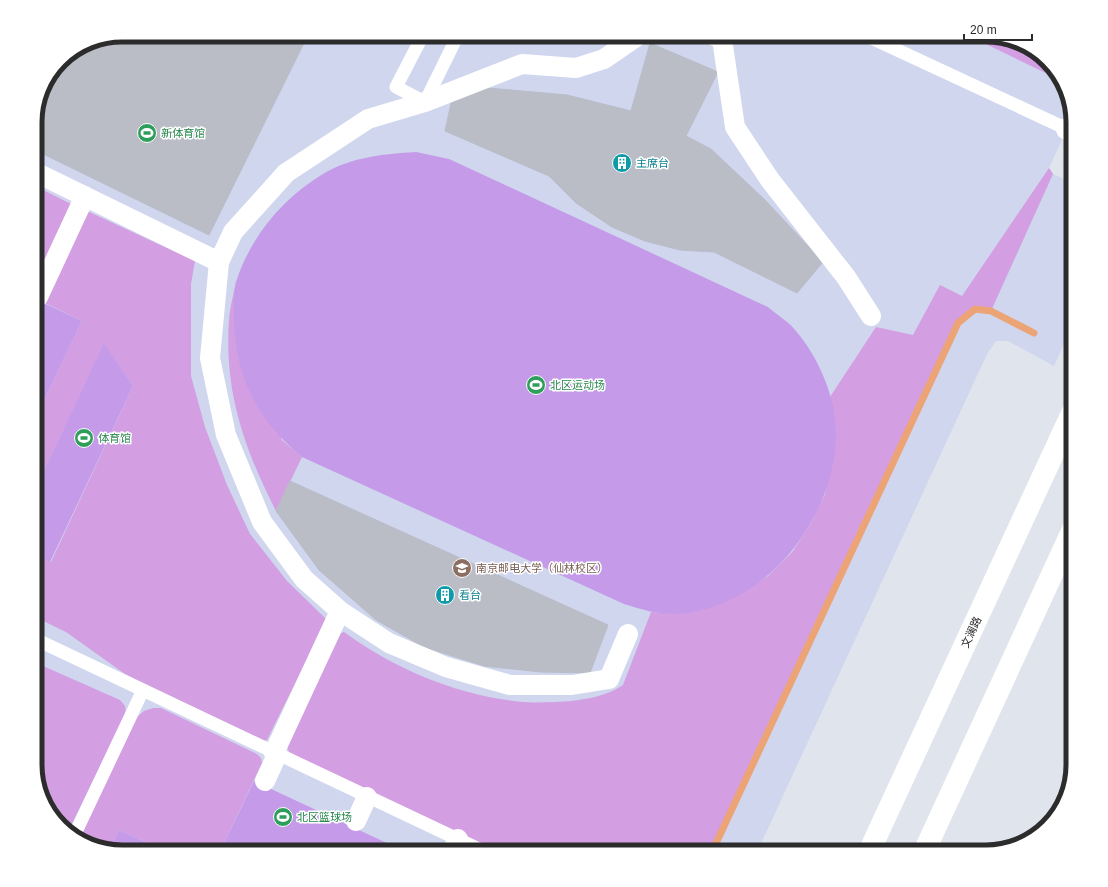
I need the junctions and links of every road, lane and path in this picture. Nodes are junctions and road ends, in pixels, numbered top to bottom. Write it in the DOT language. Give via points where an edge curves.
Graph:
graph roads {
  1 [pos="419,42"];
  2 [pos="455,42"];
  3 [pos="629,42"];
  4 [pos="722,42"];
  5 [pos="880,42"];
  6 [pos="425,102"];
  7 [pos="1066,128"];
  8 [pos="42,175"];
  9 [pos="85,196"];
  10 [pos="219,262"];
  11 [pos="42,288"];
  12 [pos="871,316"];
  13 [pos="1066,427"];
  14 [pos="1066,544"];
  15 [pos="340,611"];
  16 [pos="628,634"];
  17 [pos="42,642"];
  18 [pos="143,690"];
  19 [pos="276,754"];
  20 [pos="265,781"];
  21 [pos="367,797"];
  22 [pos="356,821"];
  23 [pos="77,830"];
  24 [pos="453,845"];
  25 [pos="872,845"];
  26 [pos="927,845"];
  1 -- 6 [label="lane" via="396,87"];
  2 -- 6 [label="lane"];
  3 -- 6 [label="street" via="604,59 576,68 522,64"];
  4 -- 12 [label="street" via="735,127 770,180 846,277"];
  5 -- 7 [label="lane"];
  6 -- 10 [label="street" via="368,119 286,173 233,232"];
  8 -- 9 [label="street"];
  9 -- 10 [label="street"];
  9 -- 11 [label="street"];
  10 -- 15 [label="street" via="210,358 226,435 262,522 304,579"];
  13 -- 25 [label="main road, 文澜路"];
  14 -- 26 [label="main road"];
  15 -- 16 [label="street" via="389,643 446,667 510,685 572,685 609,679"];
  15 -- 19 [label="street"];
  17 -- 18 [label="lane"];
  18 -- 19 [label="lane"];
  18 -- 23 [label="lane"];
  19 -- 20 [label="street"];
  19 -- 21 [label="lane"];
  21 -- 22 [label="street"];
  21 -- 24 [label="lane"];
}
